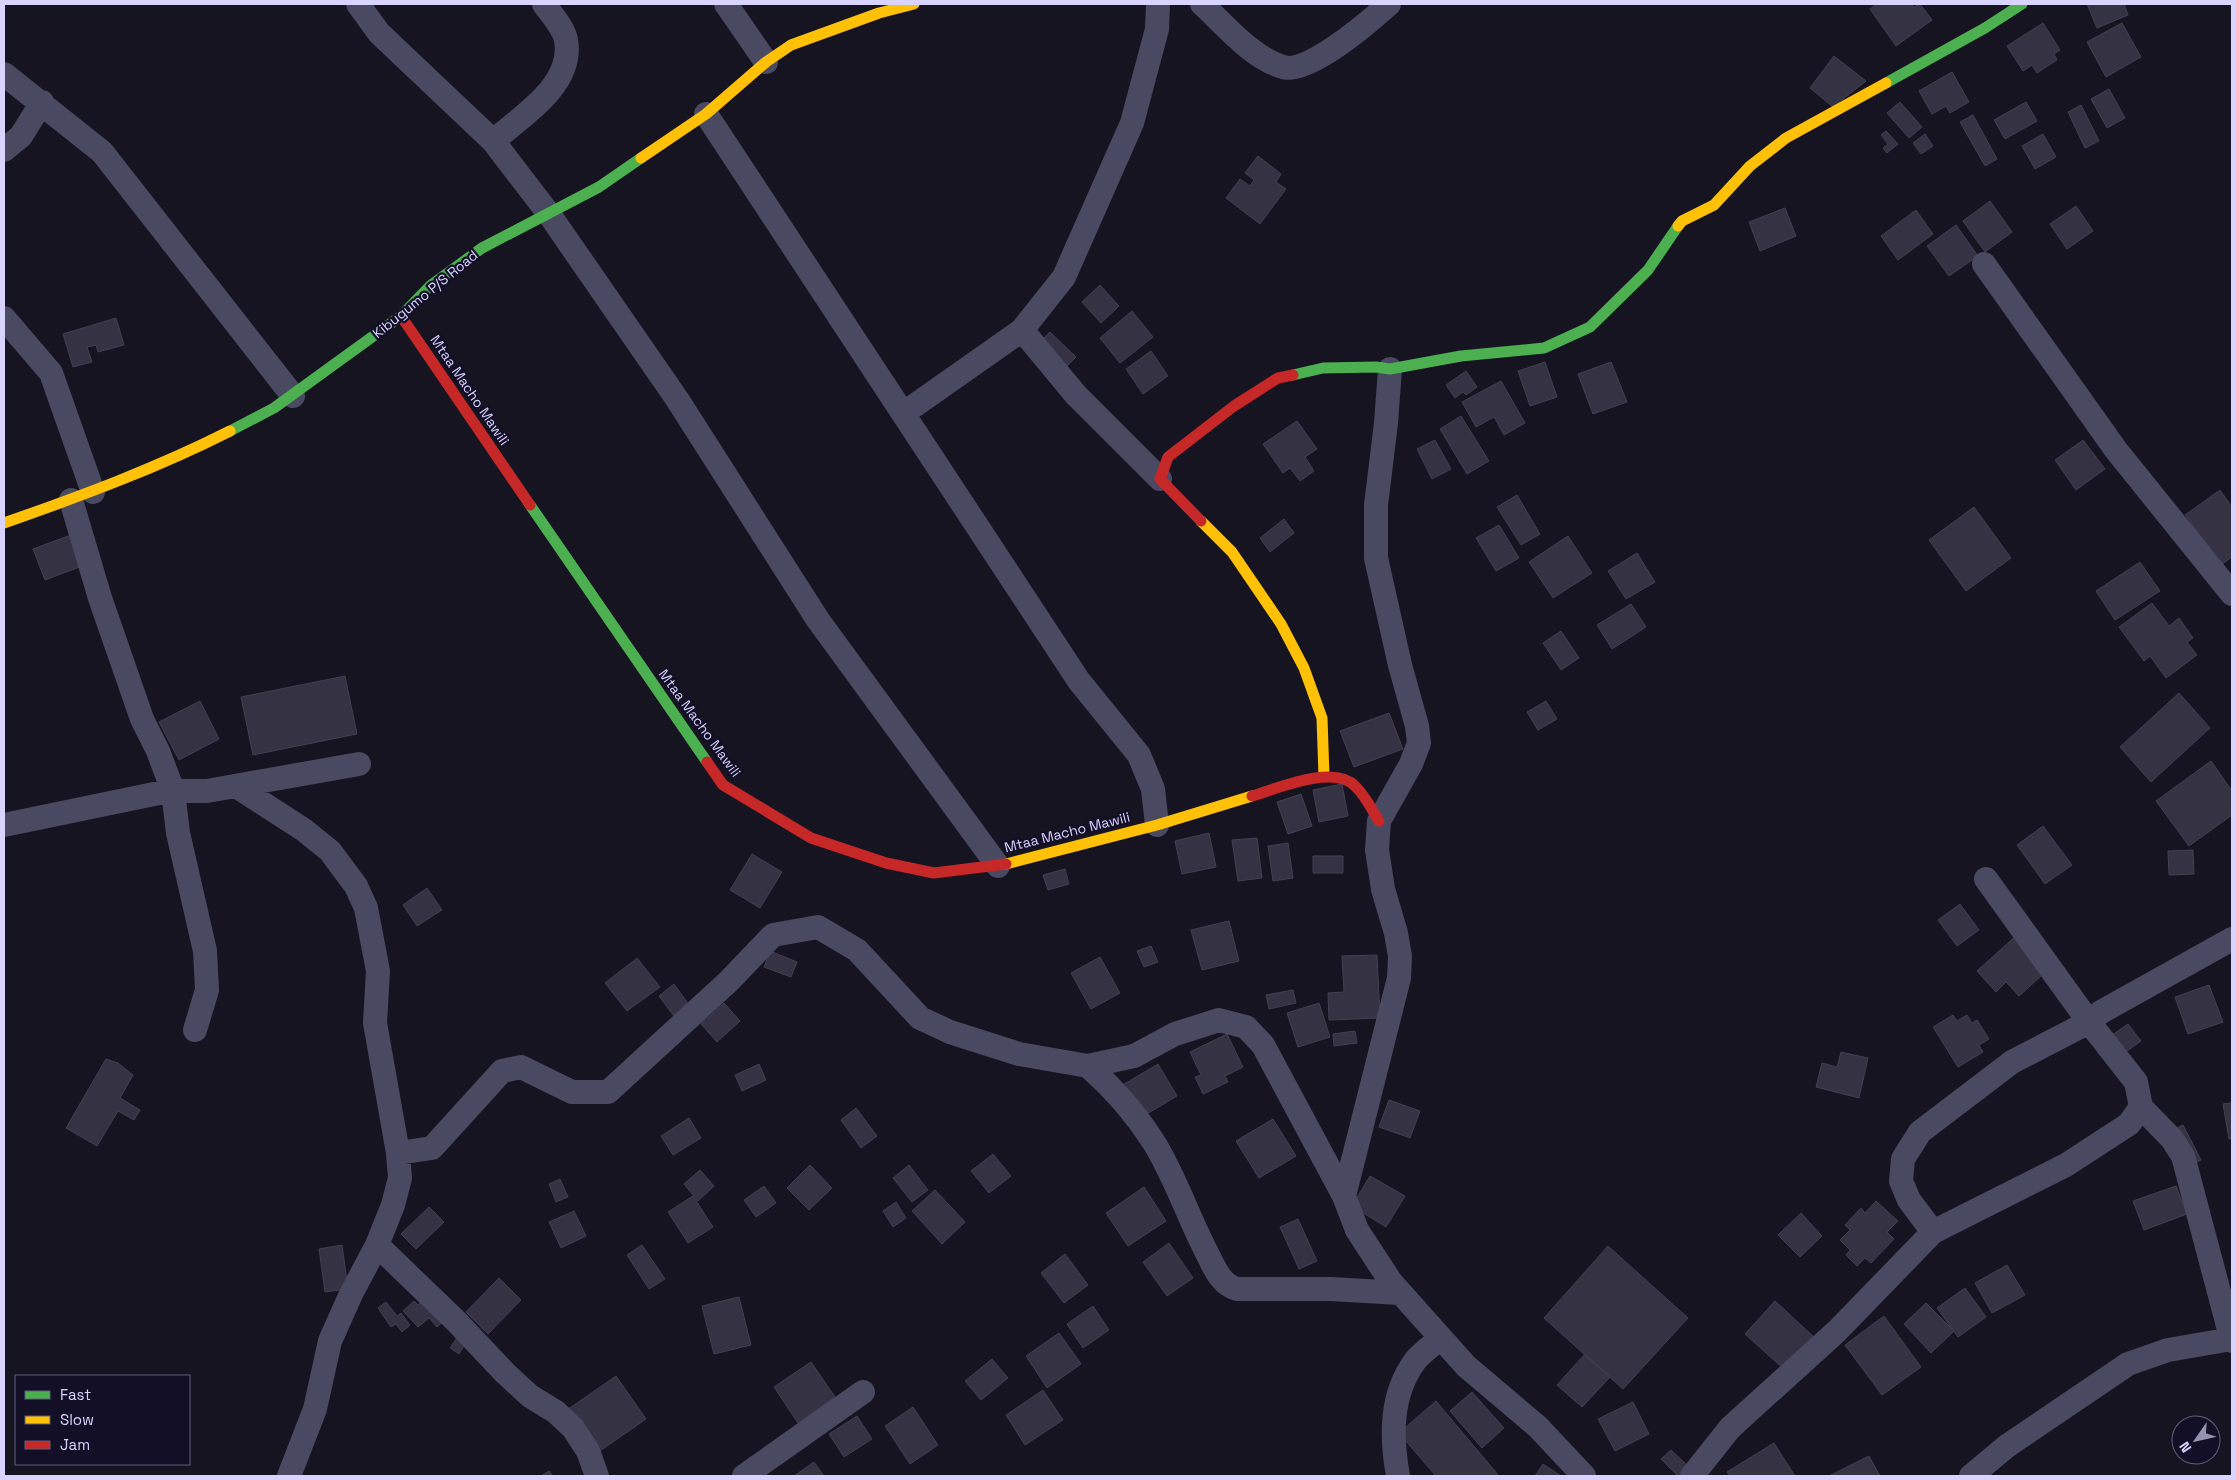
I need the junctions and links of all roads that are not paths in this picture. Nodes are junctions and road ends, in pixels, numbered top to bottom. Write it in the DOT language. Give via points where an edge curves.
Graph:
graph roads {
  1 [pos="358,4"];
  2 [pos="544,4"];
  3 [pos="726,4"];
  4 [pos="914,4"];
  5 [pos="1158,4"];
  6 [pos="1202,4"];
  7 [pos="1389,4"];
  8 [pos="2022,4"];
  9 [pos="876,8"];
  10 [pos="766,62"];
  11 [pos="4,74"];
  12 [pos="42,102"];
  13 [pos="706,114"];
  14 [pos="493,142"];
  15 [pos="4,150"];
  16 [pos="548,214"];
  17 [pos="1984,264"];
  18 [pos="401,316"];
  19 [pos="4,318"];
  20 [pos="1022,330"];
  21 [pos="1390,369"];
  22 [pos="292,396"];
  23 [pos="904,413"];
  24 [pos="1160,479"];
  25 [pos="93,492"];
  26 [pos="71,500"];
  27 [pos="4,523"];
  28 [pos="2232,594"];
  29 [pos="359,764"];
  30 [pos="1324,776"];
  31 [pos="236,786"];
  32 [pos="173,790"];
  33 [pos="1379,820"];
  34 [pos="4,825"];
  35 [pos="1157,825"];
  36 [pos="998,866"];
  37 [pos="1986,879"];
  38 [pos="2232,939"];
  39 [pos="2089,1022"];
  40 [pos="195,1030"];
  41 [pos="1088,1066"];
  42 [pos="2141,1108"];
  43 [pos="398,1153"];
  44 [pos="1344,1196"];
  45 [pos="1933,1232"];
  46 [pos="377,1245"];
  47 [pos="1400,1293"];
  48 [pos="1441,1338"];
  49 [pos="2232,1340"];
  50 [pos="863,1392"];
  51 [pos="289,1476"];
  52 [pos="597,1476"];
  53 [pos="744,1476"];
  54 [pos="1398,1476"];
  55 [pos="1584,1476"];
  56 [pos="1692,1476"];
  57 [pos="1971,1476"];
  1 -- 14 [label="street" via="378,33"];
  2 -- 14 [label="street" via="566,38 567,61 550,92"];
  3 -- 10 [label="street"];
  4 -- 9 [label="street, Kibugumo P/S Road"];
  5 -- 20 [label="street" via="1156,29 1132,123 1112,172 1064,277"];
  6 -- 7 [label="street" via="1238,38 1284,68 1306,65 1357,33"];
  8 -- 21 [label="street" via="1985,28 1786,138 1750,166 1714,205 1682,221 1648,270 1590,327 1544,348 1461,356"];
  9 -- 10 [label="street, Kibugumo P/S Road" via="791,45"];
  10 -- 13 [label="street, Kibugumo P/S Road"];
  11 -- 12 [label="street"];
  12 -- 15 [label="street" via="21,136"];
  12 -- 22 [label="street" via="102,152"];
  13 -- 16 [label="street, Kibugumo P/S Road" via="599,188"];
  13 -- 23 [label="street"];
  14 -- 16 [label="street"];
  16 -- 18 [label="street, Kibugumo P/S Road" via="482,248 430,286"];
  16 -- 36 [label="street" via="677,399 818,620"];
  17 -- 28 [label="street" via="2116,450"];
  18 -- 22 [label="street, Kibugumo P/S Road"];
  18 -- 36 [label="street, Mtaa Macho Mawili" via="723,786 811,838 886,863 934,873"];
  19 -- 25 [label="street" via="51,373"];
  20 -- 23 [label="street"];
  20 -- 24 [label="street" via="1076,395"];
  21 -- 24 [label="street" via="1322,368 1278,378 1234,406 1168,457"];
  21 -- 33 [label="street" via="1376,505 1376,558 1419,743 1412,764"];
  22 -- 25 [label="street, Kibugumo P/S Road" via="182,454"];
  23 -- 35 [label="street" via="1079,681 1139,755 1153,789"];
  24 -- 30 [label="street" via="1232,552 1281,624 1304,668 1322,718"];
  25 -- 26 [label="street, Kibugumo P/S Road"];
  26 -- 27 [label="street, Kibugumo P/S Road"];
  26 -- 32 [label="street" via="100,598 142,719"];
  29 -- 31 [label="street"];
  30 -- 33 [label="street, Mtaa Macho Mawili" via="1344,777 1356,786"];
  30 -- 35 [label="street, Mtaa Macho Mawili"];
  31 -- 32 [label="street" via="207,791"];
  31 -- 43 [label="street" via="330,851 356,886 366,908 378,971 375,1023"];
  32 -- 34 [label="street"];
  32 -- 40 [label="street" via="178,832 205,951 207,990"];
  33 -- 44 [label="street" via="1377,850 1400,956 1399,978"];
  35 -- 36 [label="street, Mtaa Macho Mawili"];
  37 -- 39 [label="street"];
  38 -- 39 [label="street" via="2101,1012"];
  39 -- 42 [label="street" via="2136,1082"];
  39 -- 45 [label="street" via="2012,1062 1920,1132 1903,1159 1901,1181 1909,1200"];
  41 -- 43 [label="street" via="1019,1054 950,1032 920,1018 857,950 818,927 773,935 730,982 608,1092 572,1092 521,1068 502,1071 432,1148"];
  41 -- 44 [label="street" via="1134,1056 1175,1034 1219,1020 1246,1027 1263,1045"];
  41 -- 47 [label="street" via="1115,1090 1154,1142 1199,1238 1228,1287"];
  42 -- 45 [label="street" via="2129,1124 2066,1165"];
  42 -- 49 [label="street" via="2172,1139 2183,1156"];
  43 -- 46 [label="street" via="400,1178 394,1204"];
  44 -- 47 [label="street" via="1361,1237"];
  45 -- 56 [label="street" via="1838,1332 1730,1428"];
  46 -- 51 [label="street" via="330,1341 315,1409"];
  46 -- 52 [label="street" via="505,1373 573,1428 588,1451"];
  47 -- 48 [label="street"];
  48 -- 54 [label="street" via="1416,1360 1396,1401 1393,1427"];
  48 -- 55 [label="street" via="1479,1377 1538,1427"];
  49 -- 57 [label="street" via="2168,1350 2128,1364 2007,1446"];
  50 -- 53 [label="street"];
}
